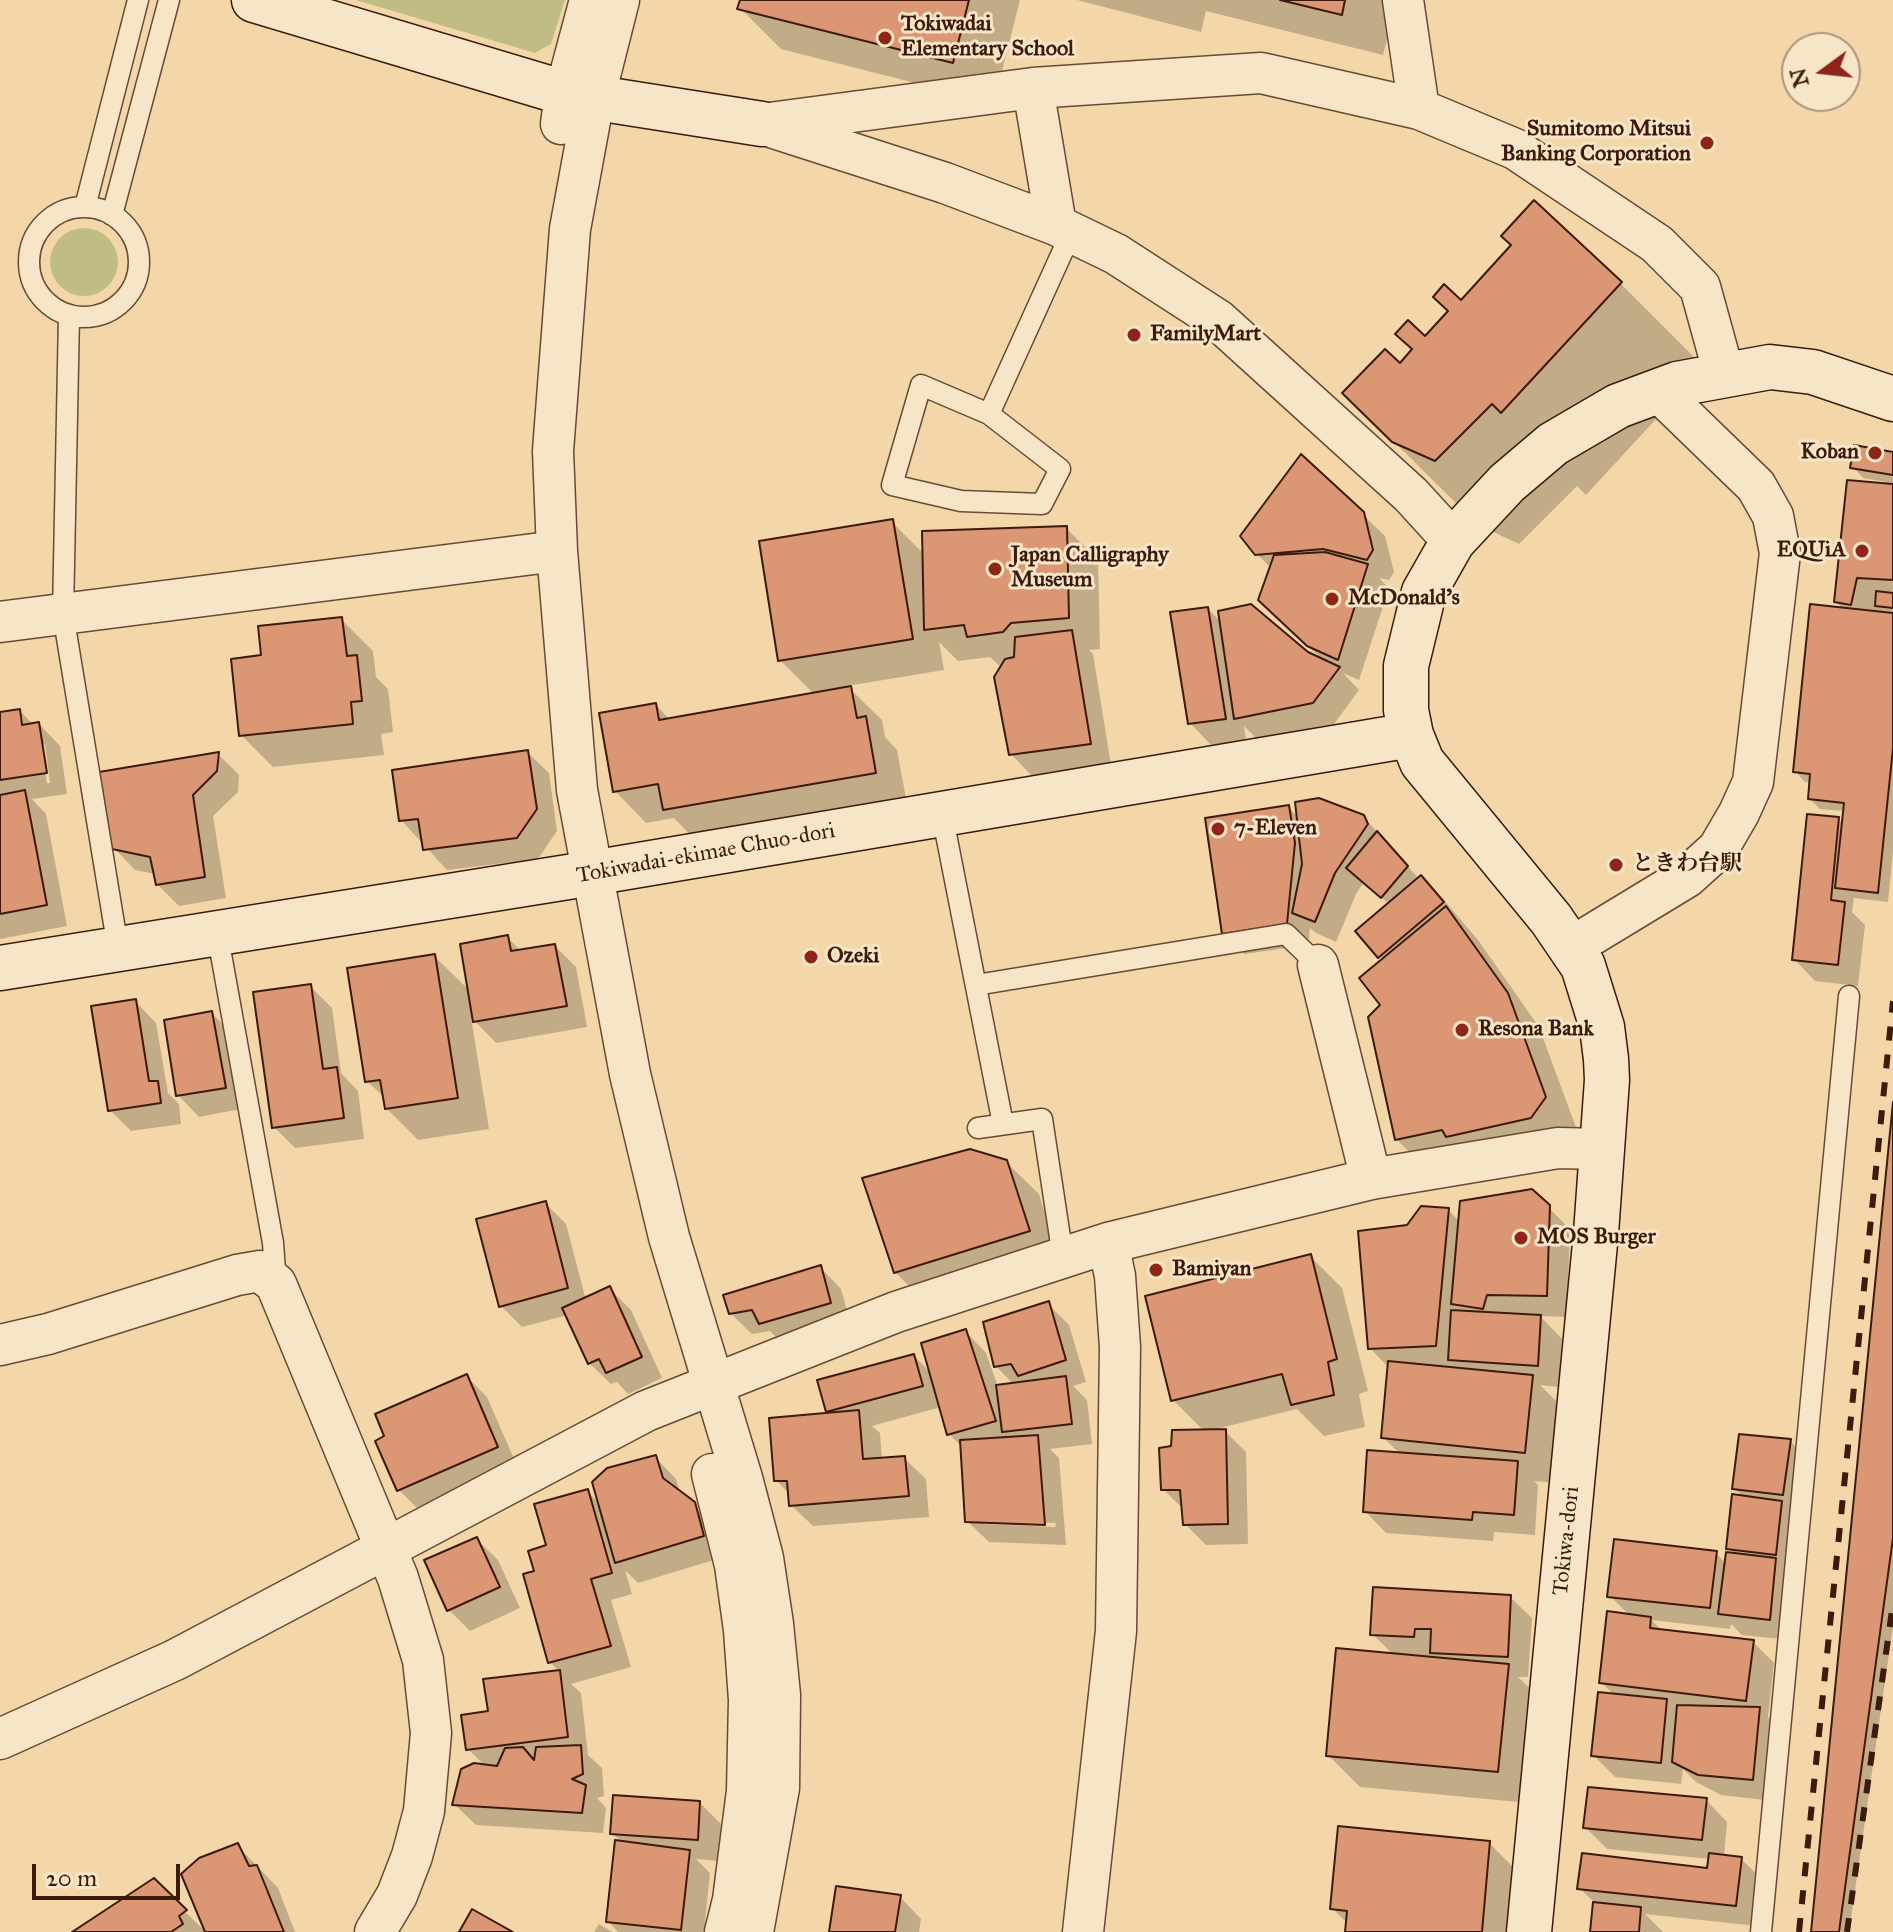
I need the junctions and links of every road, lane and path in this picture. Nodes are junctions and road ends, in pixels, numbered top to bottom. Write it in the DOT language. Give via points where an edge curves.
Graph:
graph roads {
  1 [pos="138,0"];
  2 [pos="169,0"];
  3 [pos="254,0"];
  4 [pos="590,0"];
  5 [pos="619,0"];
  6 [pos="1403,0"];
  7 [pos="1033,88"];
  8 [pos="580,96"];
  9 [pos="1419,109"];
  10 [pos="762,124"];
  11 [pos="85,207"];
  12 [pos="112,215"];
  13 [pos="1064,229"];
  14 [pos="69,316"];
  15 [pos="1724,374"];
  16 [pos="1658,391"];
  17 [pos="1893,399"];
  18 [pos="989,414"];
  19 [pos="1453,541"];
  20 [pos="544,552"];
  21 [pos="63,614"];
  22 [pos="0,622"];
  23 [pos="1411,735"];
  24 [pos="942,814"];
  25 [pos="580,875"];
  26 [pos="217,932"];
  27 [pos="118,948"];
  28 [pos="1570,948"];
  29 [pos="1318,965"];
  30 [pos="0,968"];
  31 [pos="976,985"];
  32 [pos="1849,996"];
  33 [pos="1003,1124"];
  34 [pos="978,1128"];
  35 [pos="1602,1149"];
  36 [pos="1371,1179"];
  37 [pos="1108,1243"];
  38 [pos="1063,1257"];
  39 [pos="276,1284"];
  40 [pos="0,1345"];
  41 [pos="700,1390"];
  42 [pos="386,1548"];
  43 [pos="0,1739"];
  44 [pos="375,1932"];
  45 [pos="725,1932"];
  46 [pos="753,1932"];
  47 [pos="1083,1932"];
  48 [pos="1529,1932"];
  49 [pos="1761,1932"];
  1 -- 11 [label="lane"];
  2 -- 12 [label="lane"];
  3 -- 8 [label="street"];
  4 -- 8 [label="street"];
  5 -- 8 [label="street"];
  6 -- 9 [label="street"];
  7 -- 9 [label="street" via="1261,73"];
  7 -- 10 [label="street"];
  7 -- 13 [label="street"];
  8 -- 10 [label="street"];
  8 -- 20 [label="street"];
  9 -- 15 [label="street" via="1515,149 1657,244 1700,287"];
  10 -- 13 [label="street" via="945,183"];
  11 -- 12 [label="lane"];
  11 -- 14 [label="lane" via="52,218 31,246 36,288 53,308"];
  12 -- 14 [label="lane" via="135,241 137,276 124,299 103,314"];
  13 -- 18 [label="lane"];
  13 -- 19 [label="street" via="1116,254 1218,320 1411,495"];
  14 -- 21 [label="lane"];
  15 -- 16 [label="street, Tokiwa-dori"];
  15 -- 17 [label="street, Tokiwa-dori" via="1770,367 1813,372"];
  16 -- 19 [label="street, Tokiwa-dori" via="1618,406 1553,444 1507,483"];
  16 -- 28 [label="street" via="1756,486 1773,516 1780,553 1753,782 1708,859"];
  18 -- 18 [label="lane" via="921,385 892,485 961,501 1042,504 1060,469"];
  19 -- 23 [label="street, Tokiwa-dori" via="1424,592 1406,666"];
  20 -- 21 [label="street"];
  20 -- 25 [label="street" via="577,790"];
  21 -- 22 [label="street"];
  21 -- 27 [label="lane"];
  23 -- 24 [label="street, Tokiwadai-ekimae Chuo-dori"];
  23 -- 28 [label="street, Tokiwa-dori" via="1422,762"];
  24 -- 25 [label="street, Tokiwadai-ekimae Chuo-dori"];
  24 -- 31 [label="lane"];
  25 -- 26 [label="street, Tokiwadai-ekimae Chuo-dori"];
  25 -- 41 [label="street"];
  26 -- 27 [label="street, Tokiwadai-ekimae Chuo-dori"];
  26 -- 39 [label="lane"];
  27 -- 30 [label="street, Tokiwadai-ekimae Chuo-dori"];
  28 -- 35 [label="street, Tokiwa-dori" via="1583,966 1602,1027 1607,1080"];
  29 -- 31 [label="lane" via="1286,934"];
  29 -- 36 [label="street"];
  31 -- 33 [label="lane"];
  32 -- 49 [label="lane"];
  33 -- 34 [label="lane"];
  33 -- 38 [label="lane" via="1042,1119"];
  35 -- 36 [label="street" via="1558,1148"];
  35 -- 48 [label="street, Tokiwa-dori"];
  36 -- 37 [label="street"];
  37 -- 38 [label="street"];
  37 -- 47 [label="street" via="1120,1347 1116,1631"];
  38 -- 41 [label="street" via="896,1312"];
  39 -- 40 [label="street" via="260,1271 237,1275"];
  39 -- 42 [label="street"];
  41 -- 42 [label="street" via="646,1411"];
  41 -- 45 [label="street" via="735,1565 749,1700 747,1791"];
  41 -- 46 [label="street" via="742,1478 763,1558 780,1695 779,1788"];
  42 -- 43 [label="street" via="175,1660"];
  42 -- 44 [label="street" via="423,1660 431,1733 424,1811 412,1856"];
}
